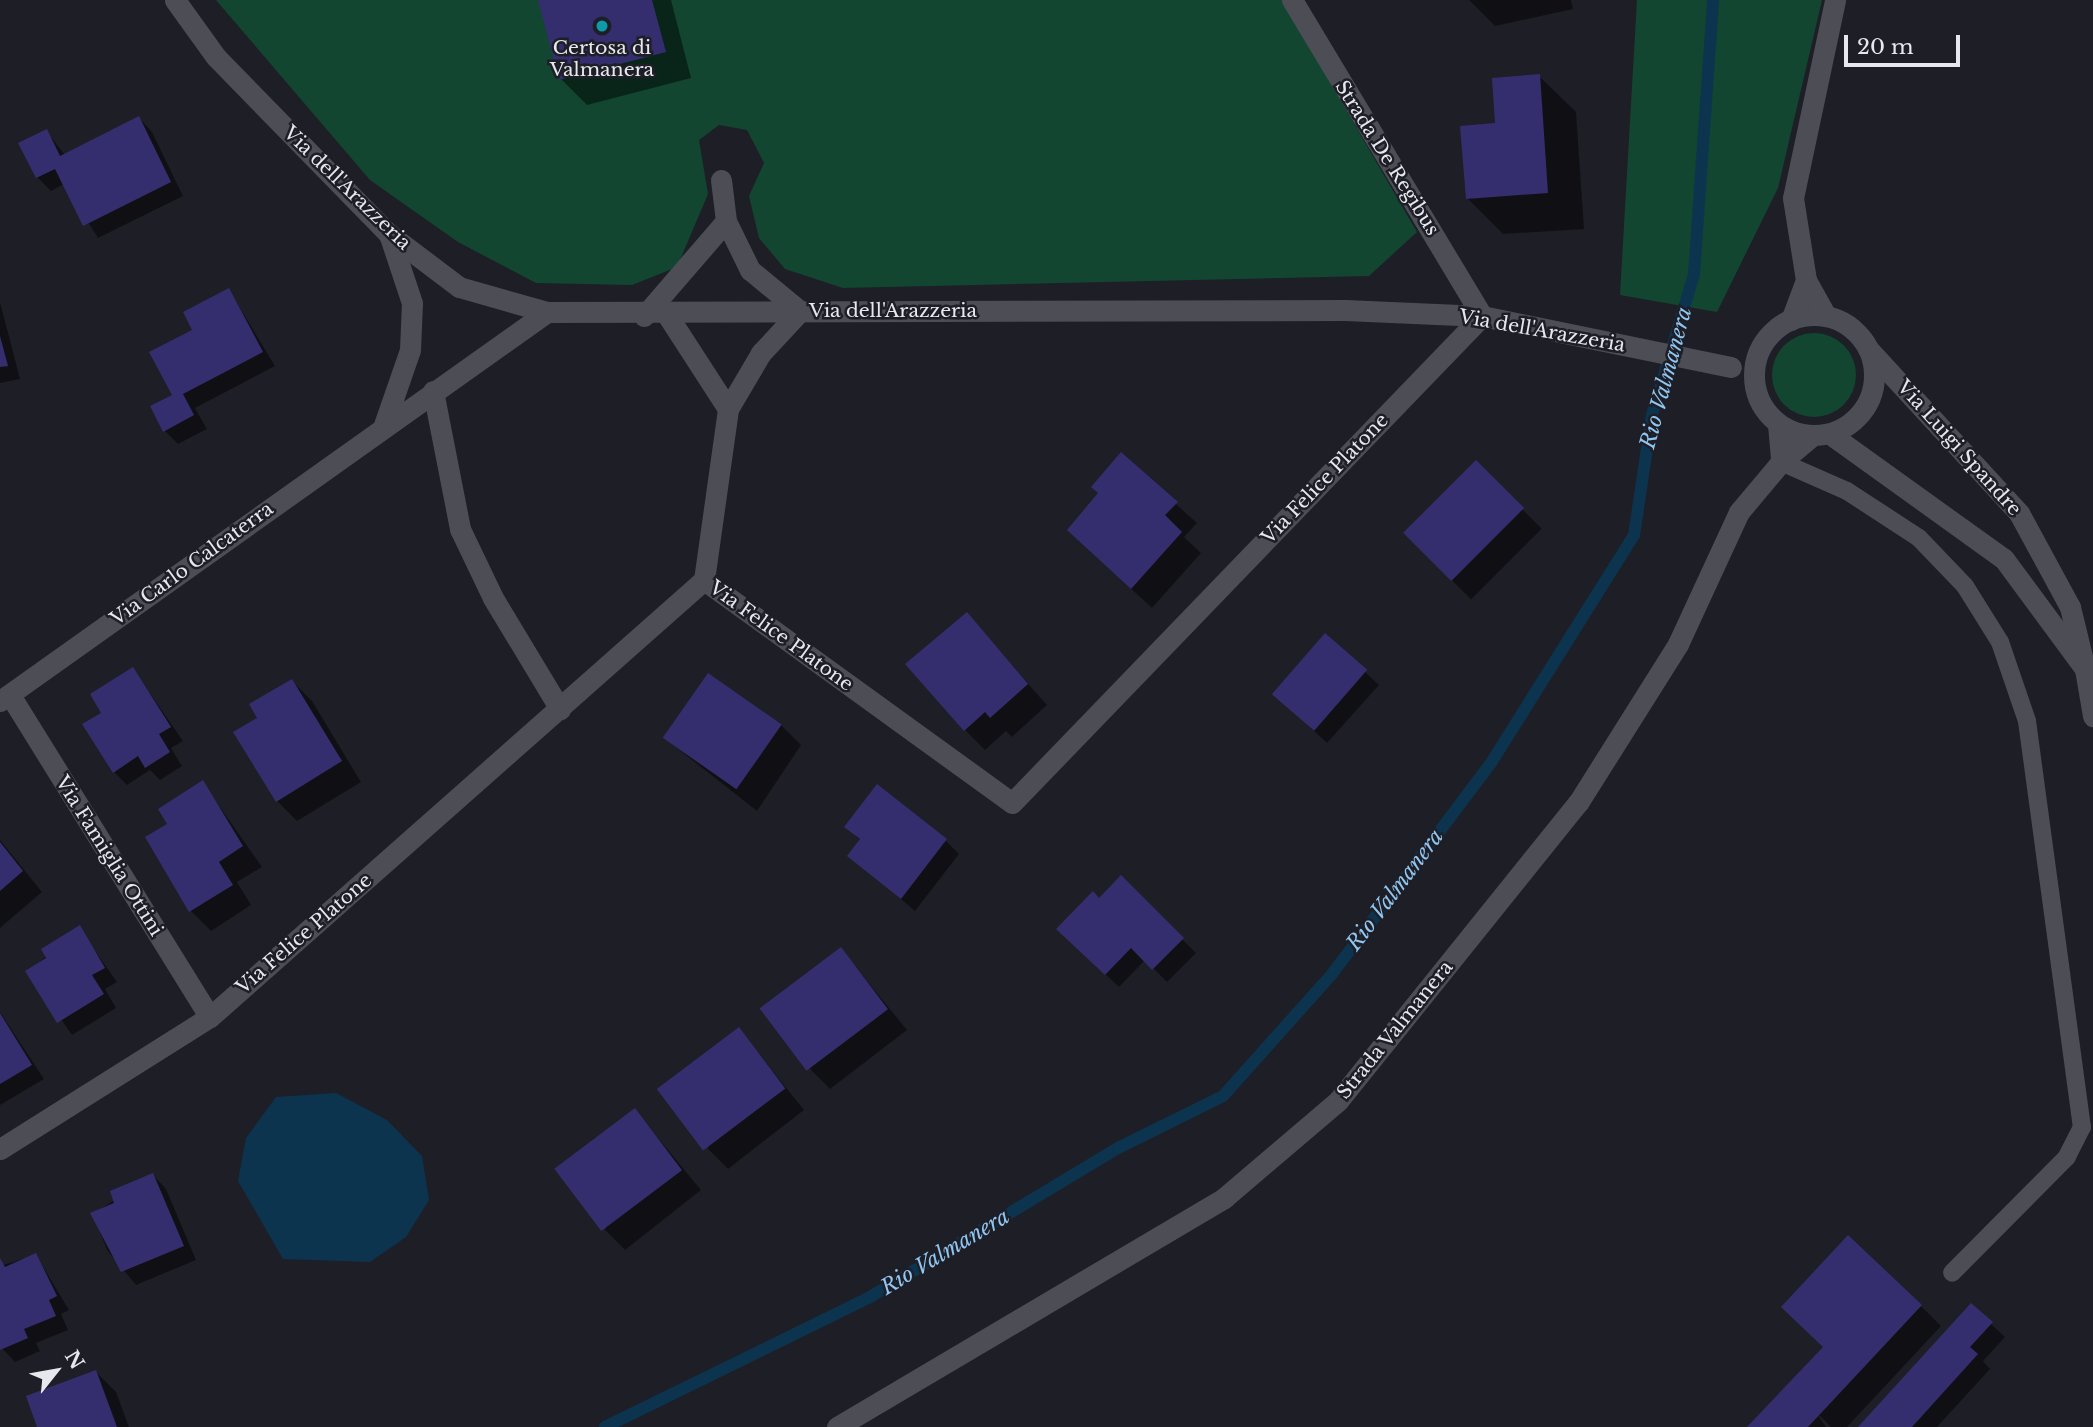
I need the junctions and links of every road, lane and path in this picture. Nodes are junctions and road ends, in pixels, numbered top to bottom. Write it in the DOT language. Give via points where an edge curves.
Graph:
graph roads {
  1 [pos="175,0"];
  2 [pos="1292,0"];
  3 [pos="1835,0"];
  4 [pos="721,180"];
  5 [pos="726,221"];
  6 [pos="389,234"];
  7 [pos="1806,280"];
  8 [pos="800,311"];
  9 [pos="547,312"];
  10 [pos="666,313"];
  11 [pos="644,316"];
  12 [pos="1482,316"];
  13 [pos="1826,316"];
  14 [pos="1791,320"];
  15 [pos="1868,349"];
  16 [pos="1754,368"];
  17 [pos="433,391"];
  18 [pos="728,409"];
  19 [pos="1778,424"];
  20 [pos="384,425"];
  21 [pos="1821,435"];
  22 [pos="1780,462"];
  23 [pos="704,580"];
  24 [pos="2085,669"];
  25 [pos="5,698"];
  26 [pos="560,709"];
  27 [pos="2093,716"];
  28 [pos="210,1017"];
  29 [pos="0,1149"];
  30 [pos="1952,1273"];
  31 [pos="837,1427"];
  1 -- 6 [label="street, Via dell'Arazzeria" via="216,57"];
  2 -- 12 [label="street, Strada De Regibus"];
  3 -- 7 [label="street" via="1793,198"];
  4 -- 5 [label="street"];
  5 -- 8 [label="street" via="750,270"];
  5 -- 11 [label="street"];
  6 -- 9 [label="street, Via dell'Arazzeria" via="459,287"];
  6 -- 20 [label="street" via="412,303 410,350"];
  7 -- 13 [label="street"];
  7 -- 14 [label="street"];
  8 -- 10 [label="street, Via dell'Arazzeria"];
  8 -- 12 [label="street, Via dell'Arazzeria"];
  8 -- 18 [label="street" via="761,354"];
  9 -- 11 [label="street, Via dell'Arazzeria"];
  9 -- 17 [label="street, Via Carlo Calcaterra"];
  10 -- 11 [label="street, Via dell'Arazzeria"];
  10 -- 18 [label="street"];
  12 -- 16 [label="street, Via dell'Arazzeria"];
  12 -- 23 [label="street, Via Felice Platone" via="1012,803"];
  13 -- 14 [label="street"];
  13 -- 15 [label="street" via="1843,323"];
  14 -- 16 [label="street" via="1763,343"];
  15 -- 21 [label="street" via="1874,365 1869,399 1860,414"];
  15 -- 24 [label="street, Via Luigi Spandre" via="2020,513 2070,607"];
  16 -- 19 [label="street" via="1765,411"];
  17 -- 20 [label="street, Via Carlo Calcaterra"];
  17 -- 26 [label="street" via="460,529 493,598"];
  18 -- 23 [label="street"];
  19 -- 21 [label="street"];
  19 -- 22 [label="street"];
  20 -- 25 [label="street, Via Carlo Calcaterra"];
  21 -- 22 [label="street, Strada Valmanera"];
  21 -- 24 [label="street, Via Luigi Spandre" via="2004,559"];
  22 -- 30 [label="lane" via="1847,491 1919,538 1965,586 2000,642 2027,721 2082,1126 2067,1157"];
  22 -- 31 [label="street, Strada Valmanera" via="1739,512 1678,644 1578,803 1338,1101 1224,1198"];
  23 -- 26 [label="street, Via Felice Platone"];
  24 -- 27 [label="street, Via Luigi Spandre"];
  25 -- 28 [label="street, Via Famiglia Ottini"];
  26 -- 28 [label="street, Via Felice Platone"];
  28 -- 29 [label="street, Via Felice Platone"];
}
